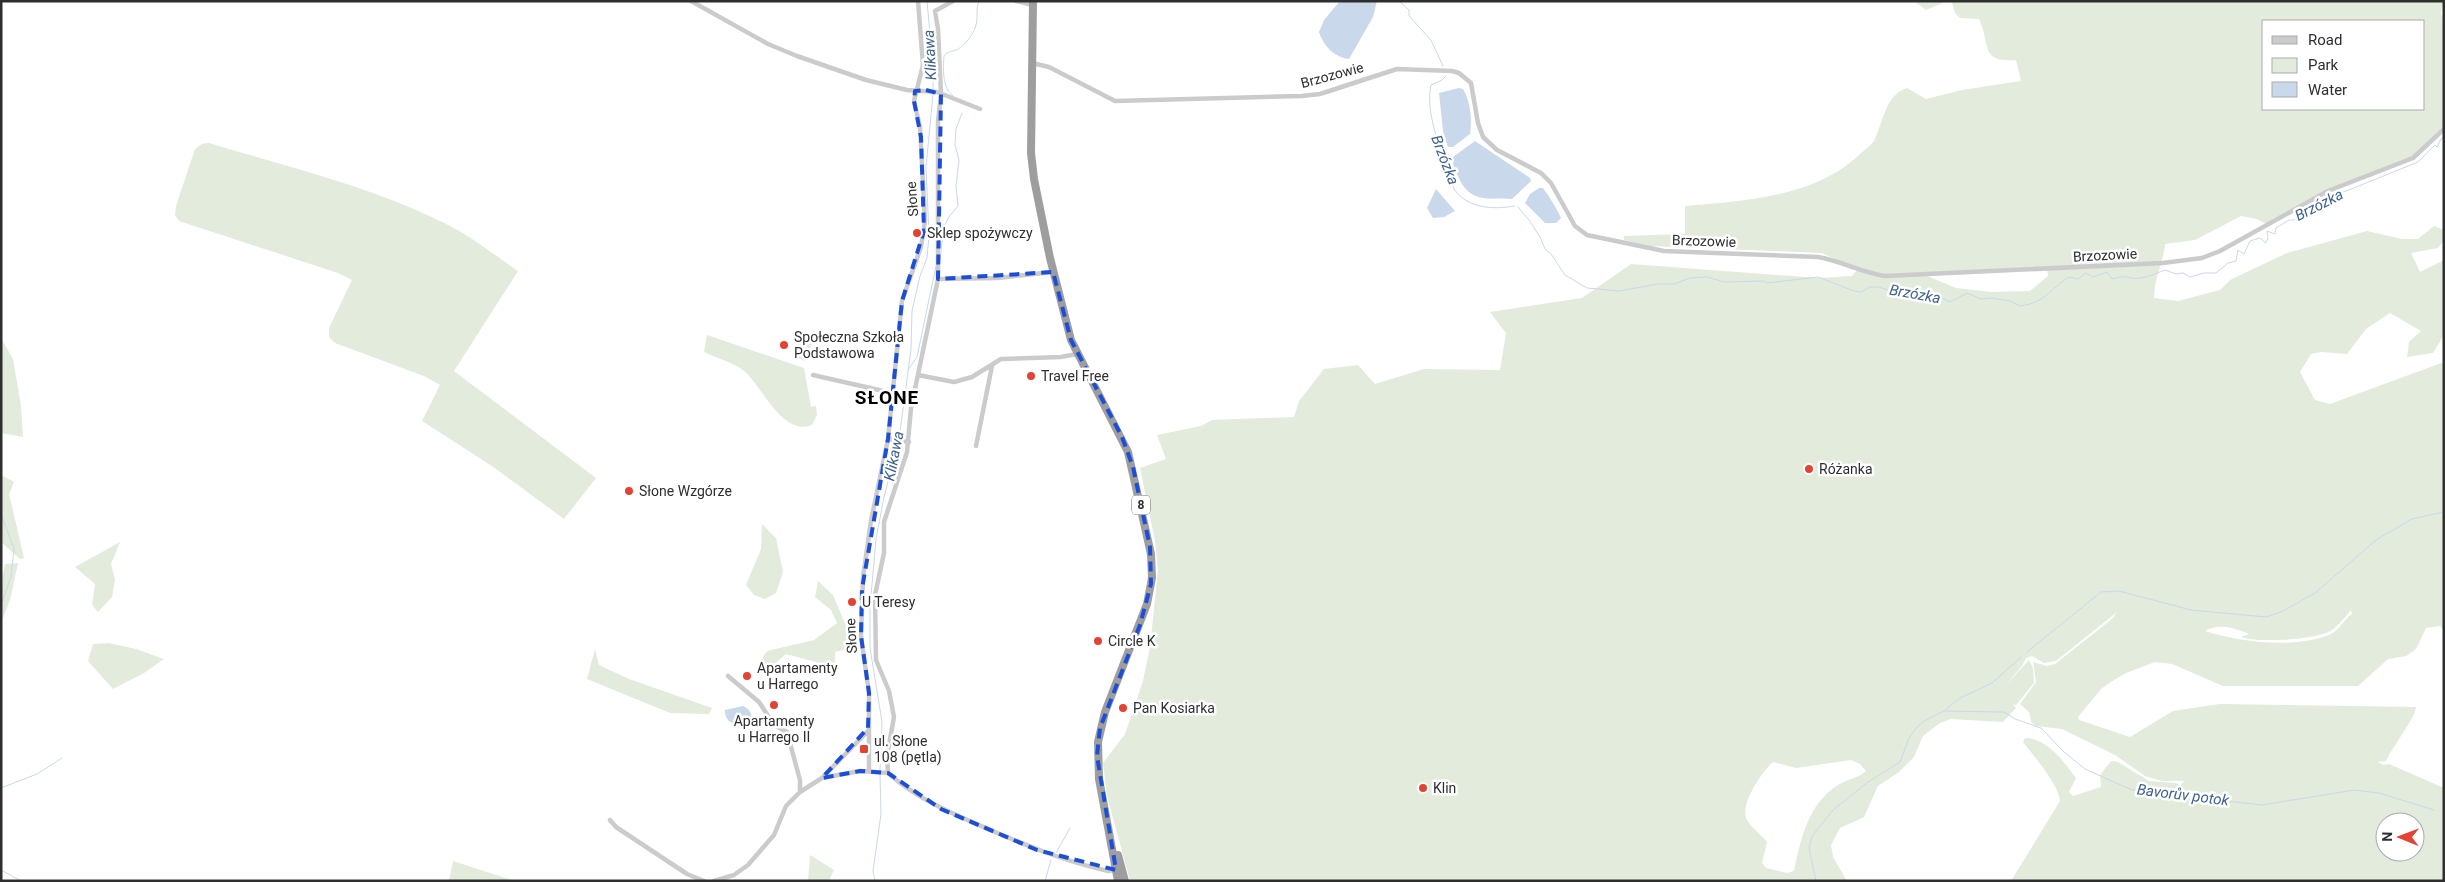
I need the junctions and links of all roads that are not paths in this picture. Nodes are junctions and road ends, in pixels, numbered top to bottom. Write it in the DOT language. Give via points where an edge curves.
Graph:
graph roads {
  1 [pos="691,1"];
  2 [pos="918,1"];
  3 [pos="953,1"];
  4 [pos="1016,1"];
  5 [pos="1033,3"];
  6 [pos="1032,63"];
  7 [pos="915,92"];
  8 [pos="939,93"];
  9 [pos="980,109"];
  10 [pos="2444,129"];
  11 [pos="1053,272"];
  12 [pos="938,278"];
  13 [pos="1077,354"];
  14 [pos="992,366"];
  15 [pos="813,375"];
  16 [pos="918,375"];
  17 [pos="892,393"];
  18 [pos="888,439"];
  19 [pos="906,441"];
  20 [pos="976,446"];
  21 [pos="728,676"];
  22 [pos="868,730"];
  23 [pos="872,771"];
  24 [pos="885,773"];
  25 [pos="822,778"];
  26 [pos="800,792"];
  27 [pos="610,820"];
  28 [pos="1119,870"];
  29 [pos="704,881"];
  30 [pos="714,881"];
  31 [pos="1118,881"];
  32 [pos="1126,881"];
  1 -- 7 [label="street" via="782,51 866,80"];
  2 -- 7 [label="street, Słone" via="923,65"];
  3 -- 8 [label="street" via="935,11"];
  4 -- 5 [label="street"];
  5 -- 6 [label="highway, 8"];
  6 -- 10 [label="street, Brzozowie" via="1049,67 1115,101 1302,96 1320,94 1397,69 1452,71 1471,83 1478,123 1487,142 1541,173 1551,183 1575,226 1587,235 1664,250 1818,257 1885,276 2163,263 2202,258 2328,191 2413,158"];
  6 -- 11 [label="highway, 8" via="1032,169"];
  7 -- 8 [label="street"];
  7 -- 17 [label="street, Słone" via="925,221 921,247 902,301"];
  8 -- 9 [label="street"];
  8 -- 12 [label="street"];
  11 -- 12 [label="street" via="998,278"];
  11 -- 13 [label="highway, 8"];
  12 -- 16 [label="street"];
  13 -- 14 [label="street" via="1061,358 1001,359"];
  13 -- 28 [label="highway, 8" via="1128,452 1152,560 1147,604 1098,735 1099,779"];
  14 -- 16 [label="street" via="954,382"];
  14 -- 20 [label="street"];
  15 -- 17 [label="street"];
  16 -- 19 [label="street"];
  17 -- 18 [label="street, Słone"];
  18 -- 19 [label="street"];
  18 -- 22 [label="street, Słone" via="871,521 862,589 861,636 870,693"];
  19 -- 24 [label="street" via="884,522 884,552 875,595 876,660 889,691 894,717"];
  21 -- 26 [label="street" via="759,702 774,725 787,732 800,780"];
  22 -- 23 [label="street, Słone"];
  22 -- 25 [label="street"];
  23 -- 24 [label="street"];
  23 -- 25 [label="street"];
  24 -- 28 [label="street" via="942,809 1037,850 1072,862"];
  25 -- 26 [label="street"];
  26 -- 30 [label="street" via="786,806 774,835 748,865 734,875"];
  27 -- 29 [label="street" via="687,874"];
  28 -- 31 [label="highway, 8"];
  28 -- 32 [label="highway, 8"];
}
